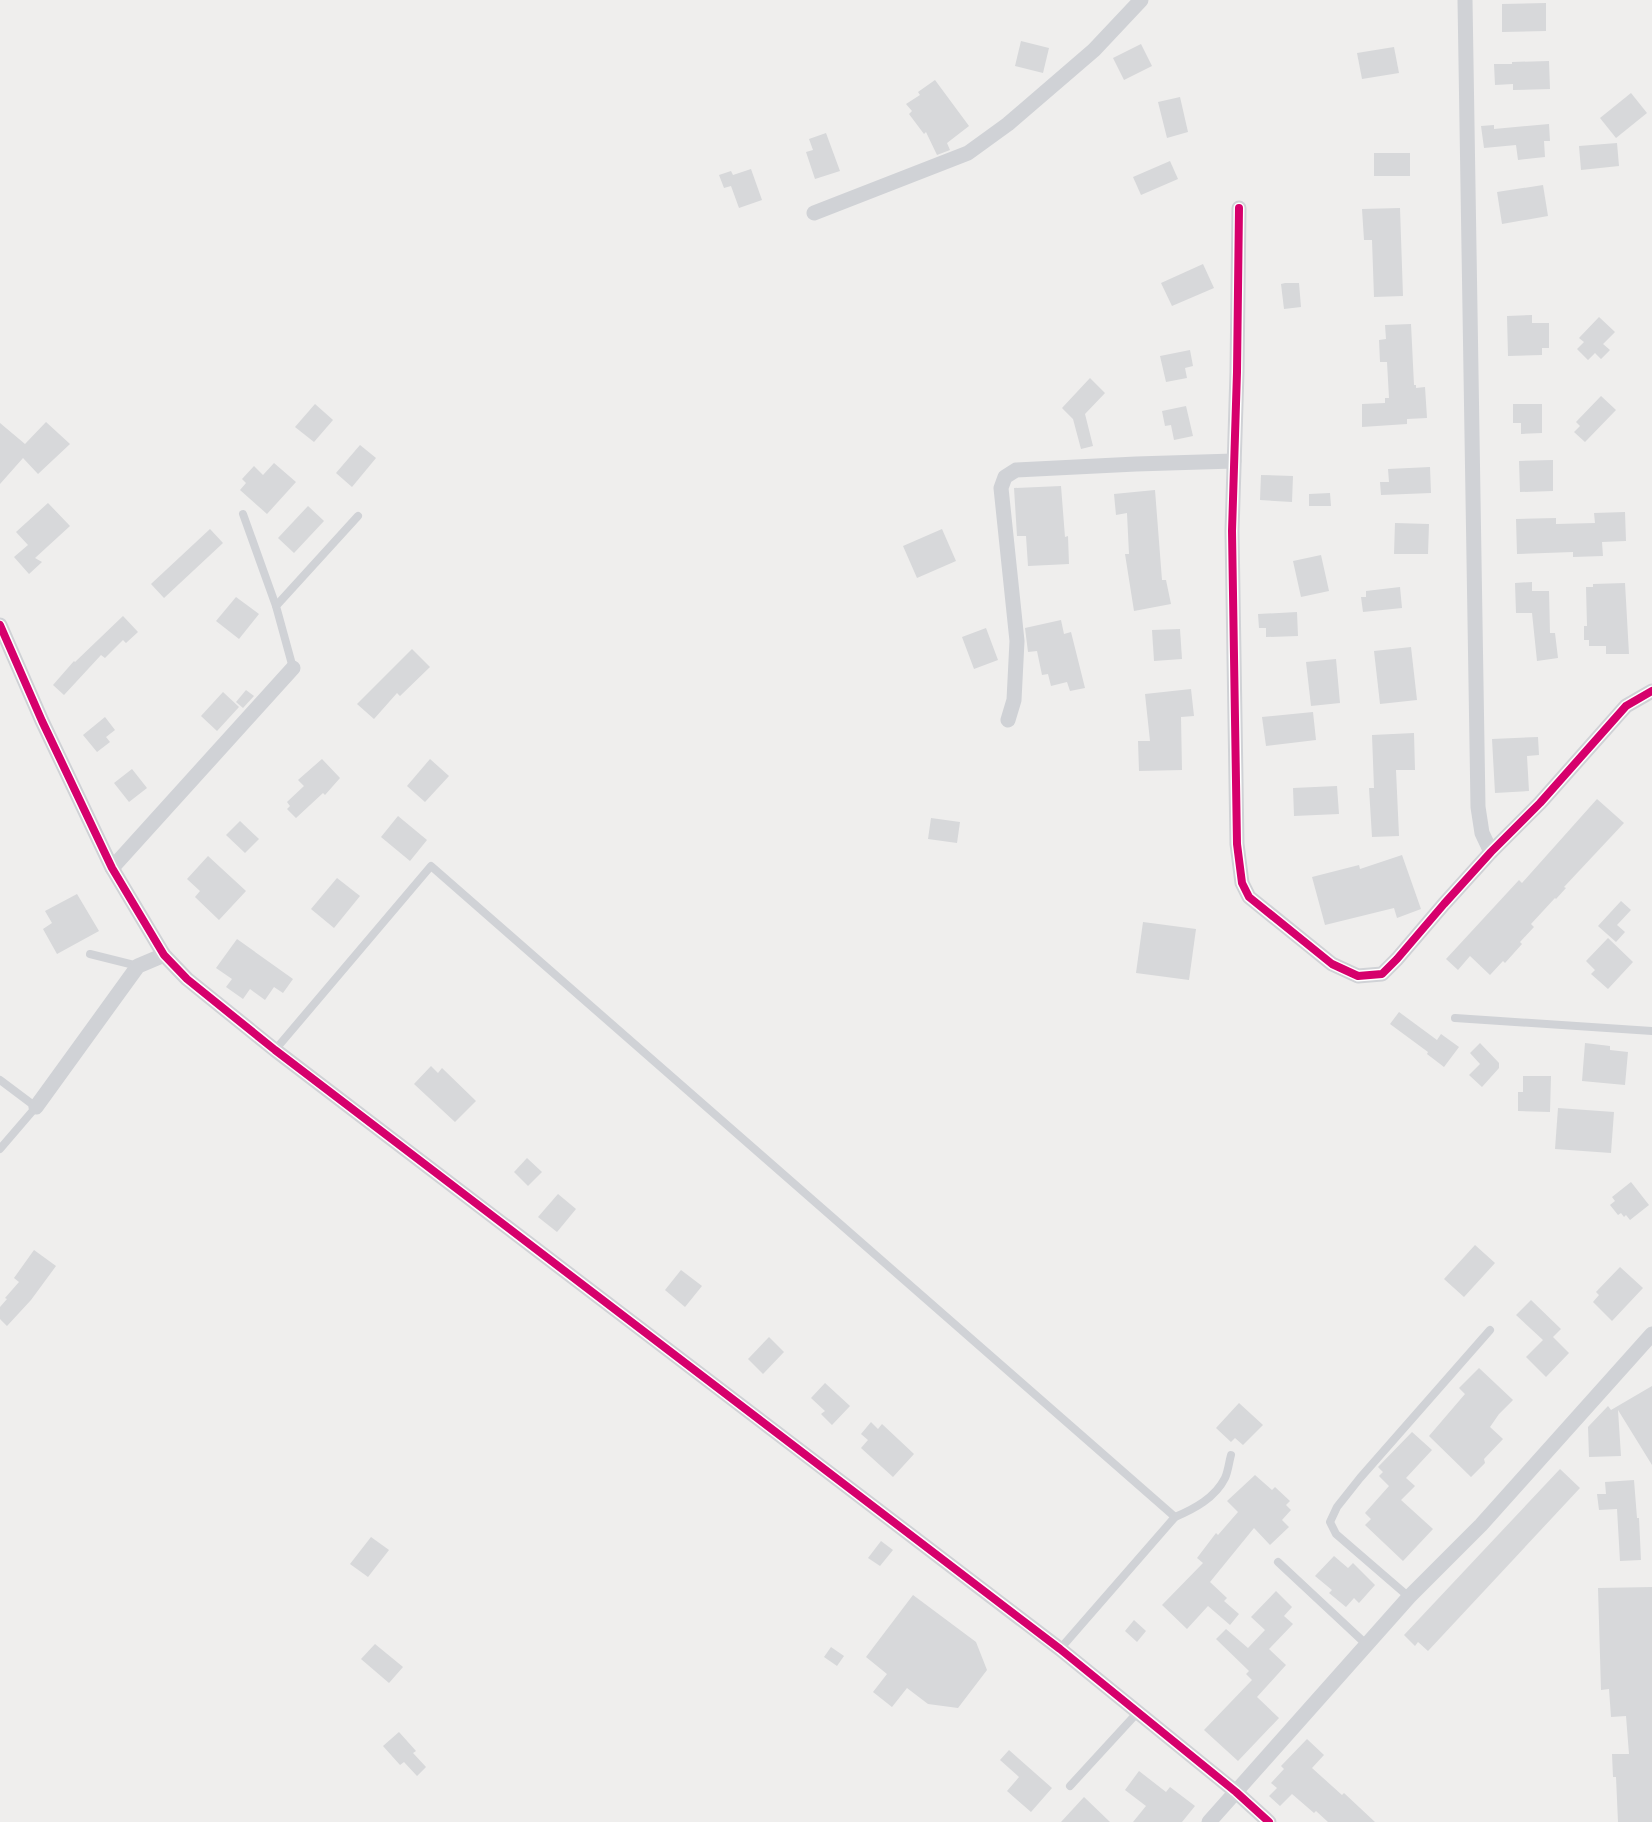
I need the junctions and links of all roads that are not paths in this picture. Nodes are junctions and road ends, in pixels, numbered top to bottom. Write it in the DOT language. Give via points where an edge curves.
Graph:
graph roads {
  1 [pos="1141,0"];
  2 [pos="1465,0"];
  3 [pos="1239,208"];
  4 [pos="814,213"];
  5 [pos="1234,461"];
  6 [pos="243,514"];
  7 [pos="358,516"];
  8 [pos="276,606"];
  9 [pos="0,625"];
  10 [pos="293,668"];
  11 [pos="1652,691"];
  12 [pos="1008,720"];
  13 [pos="1491,852"];
  14 [pos="112,868"];
  15 [pos="90,954"];
  16 [pos="164,955"];
  17 [pos="138,966"];
  18 [pos="1455,1018"];
  19 [pos="1652,1031"];
  20 [pos="275,1050"];
  21 [pos="0,1080"];
  22 [pos="36,1107"];
  23 [pos="0,1149"];
  24 [pos="1490,1330"];
  25 [pos="1652,1334"];
  26 [pos="1231,1455"];
  27 [pos="1175,1517"];
  28 [pos="1278,1562"];
  29 [pos="1409,1597"];
  30 [pos="1367,1645"];
  31 [pos="1060,1649"];
  32 [pos="1138,1712"];
  33 [pos="1070,1786"];
  34 [pos="1236,1791"];
  35 [pos="1209,1822"];
  36 [pos="1269,1822"];
  1 -- 4 [label="street" via="1094,50 968,153"];
  2 -- 13 [label="street" via="1478,807 1482,833"];
  3 -- 5 [label="street"];
  5 -- 12 [label="street" via="1016,470 1005,477 1001,488 1018,657"];
  5 -- 13 [label="street" via="1237,844 1242,883 1248,897 1332,964 1358,976 1382,974"];
  6 -- 8 [label="lane"];
  7 -- 8 [label="lane"];
  8 -- 10 [label="lane"];
  9 -- 14 [label="street"];
  10 -- 14 [label="street"];
  11 -- 13 [label="street" via="1626,706"];
  14 -- 16 [label="street"];
  15 -- 17 [label="lane"];
  16 -- 17 [label="street"];
  16 -- 20 [label="street" via="187,979"];
  17 -- 22 [label="street"];
  18 -- 19 [label="lane"];
  20 -- 27 [label="lane" via="431,866"];
  20 -- 31 [label="street"];
  21 -- 22 [label="lane"];
  22 -- 23 [label="lane"];
  24 -- 29 [label="lane" via="1348,1492 1330,1522 1336,1534"];
  25 -- 29 [label="street" via="1481,1525"];
  26 -- 27 [label="lane" via="1225,1479 1212,1496"];
  27 -- 31 [label="lane"];
  28 -- 30 [label="lane"];
  29 -- 30 [label="street"];
  30 -- 34 [label="street"];
  31 -- 32 [label="street"];
  32 -- 33 [label="lane"];
  32 -- 34 [label="street"];
  34 -- 35 [label="street"];
  34 -- 36 [label="street"];
}
